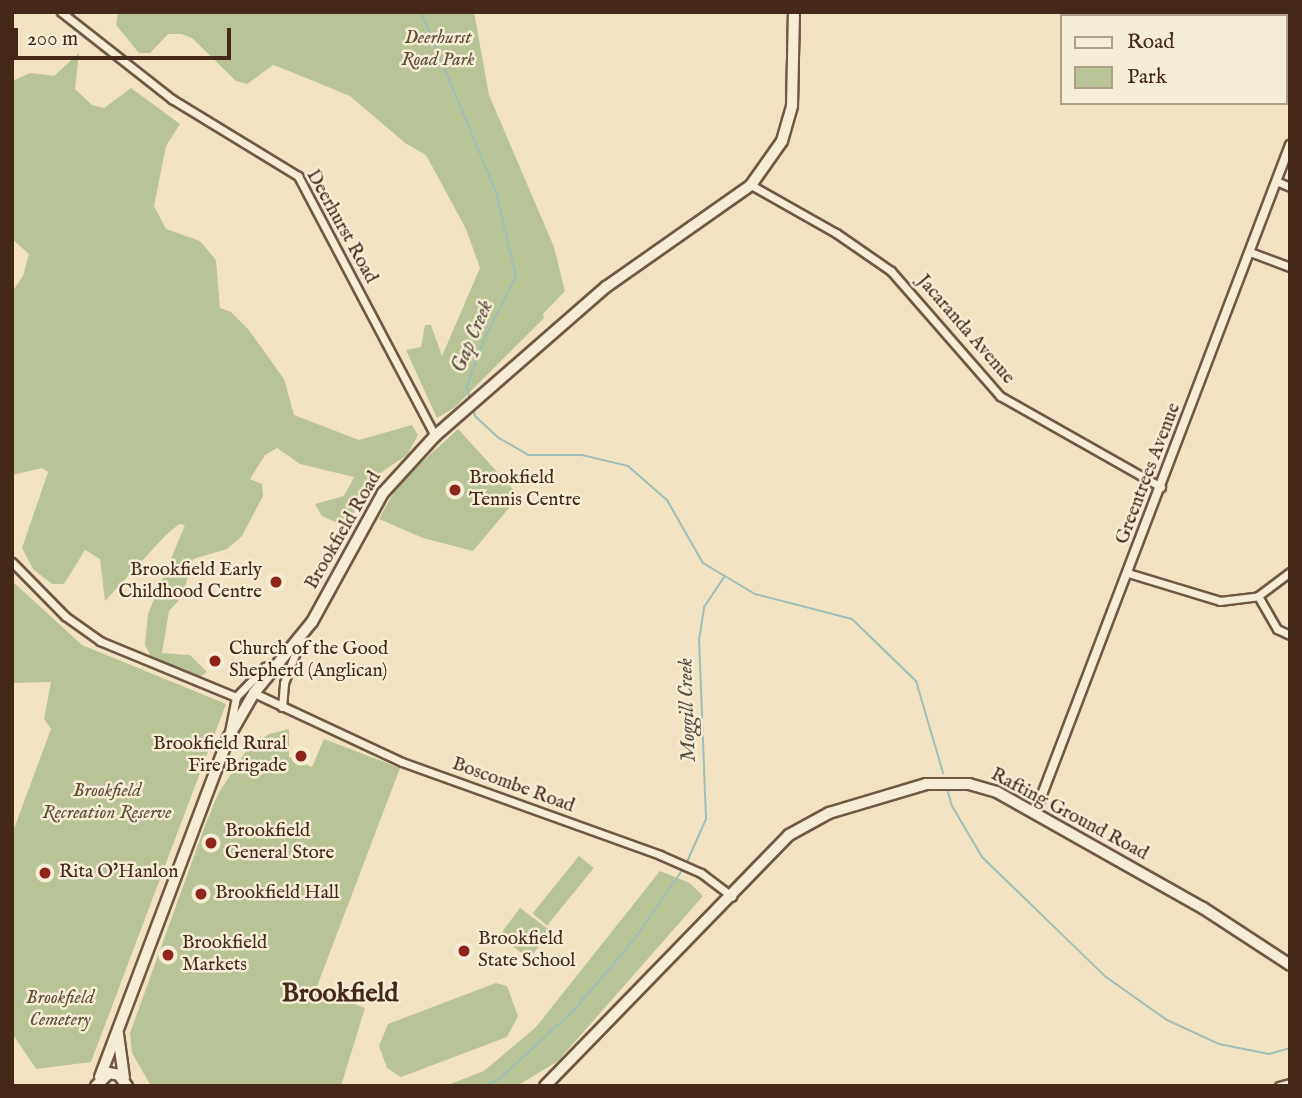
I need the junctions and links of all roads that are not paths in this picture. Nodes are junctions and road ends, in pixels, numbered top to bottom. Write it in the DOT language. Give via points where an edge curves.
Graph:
graph roads {
  1 [pos="61,12"];
  2 [pos="794,12"];
  3 [pos="1290,145"];
  4 [pos="1276,181"];
  5 [pos="751,185"];
  6 [pos="1290,187"];
  7 [pos="1250,252"];
  8 [pos="1290,267"];
  9 [pos="435,436"];
  10 [pos="1161,487"];
  11 [pos="12,562"];
  12 [pos="1290,572"];
  13 [pos="1128,573"];
  14 [pos="1258,596"];
  15 [pos="1290,635"];
  16 [pos="300,641"];
  17 [pos="282,663"];
  18 [pos="254,693"];
  19 [pos="236,697"];
  20 [pos="282,706"];
  21 [pos="228,738"];
  22 [pos="1035,813"];
  23 [pos="732,896"];
  24 [pos="1290,965"];
  25 [pos="118,1030"];
  26 [pos="125,1082"];
  27 [pos="97,1083"];
  28 [pos="1290,1083"];
  29 [pos="545,1086"];
  30 [pos="1279,1086"];
  1 -- 9 [label="street, Deerhurst Road" via="172,99 243,138 298,176"];
  2 -- 5 [label="main road, Brookfield Road" via="792,106 782,141"];
  3 -- 4 [label="street, Greentrees Avenue"];
  4 -- 6 [label="street"];
  4 -- 7 [label="street, Greentrees Avenue"];
  5 -- 9 [label="main road, Brookfield Road" via="606,287"];
  5 -- 10 [label="street, Jacaranda Avenue" via="836,233 891,271 1000,396"];
  7 -- 8 [label="street"];
  7 -- 10 [label="street, Greentrees Avenue"];
  9 -- 16 [label="main road, Brookfield Road" via="383,492"];
  10 -- 13 [label="street, Greentrees Avenue"];
  11 -- 19 [label="street" via="65,616 100,641"];
  12 -- 14 [label="street"];
  13 -- 14 [label="street" via="1195,597 1220,601"];
  13 -- 22 [label="street, Greentrees Avenue"];
  14 -- 15 [label="street" via="1277,629"];
  16 -- 17 [label="main road, Brookfield Road"];
  16 -- 20 [label="street" via="284,683"];
  17 -- 18 [label="main road, Brookfield Road"];
  17 -- 19 [label="street" via="265,667"];
  18 -- 20 [label="street, Boscombe Road"];
  18 -- 21 [label="main road, Brookfield Road"];
  19 -- 21 [label="street"];
  20 -- 23 [label="street, Boscombe Road" via="402,762 688,867"];
  21 -- 25 [label="main road, Brookfield Road"];
  22 -- 23 [label="main road, Rafting Ground Road" via="997,792 969,784 926,784 808,823 789,835"];
  22 -- 24 [label="main road, Rafting Ground Road" via="1203,908"];
  23 -- 29 [label="main road, Rafting Ground Road"];
  25 -- 26 [label="main road, Brookfield Road"];
  25 -- 27 [label="main road, Brookfield Road"];
  26 -- 27 [label="main road" via="115,1073"];
  28 -- 30 [label="street"];
}
